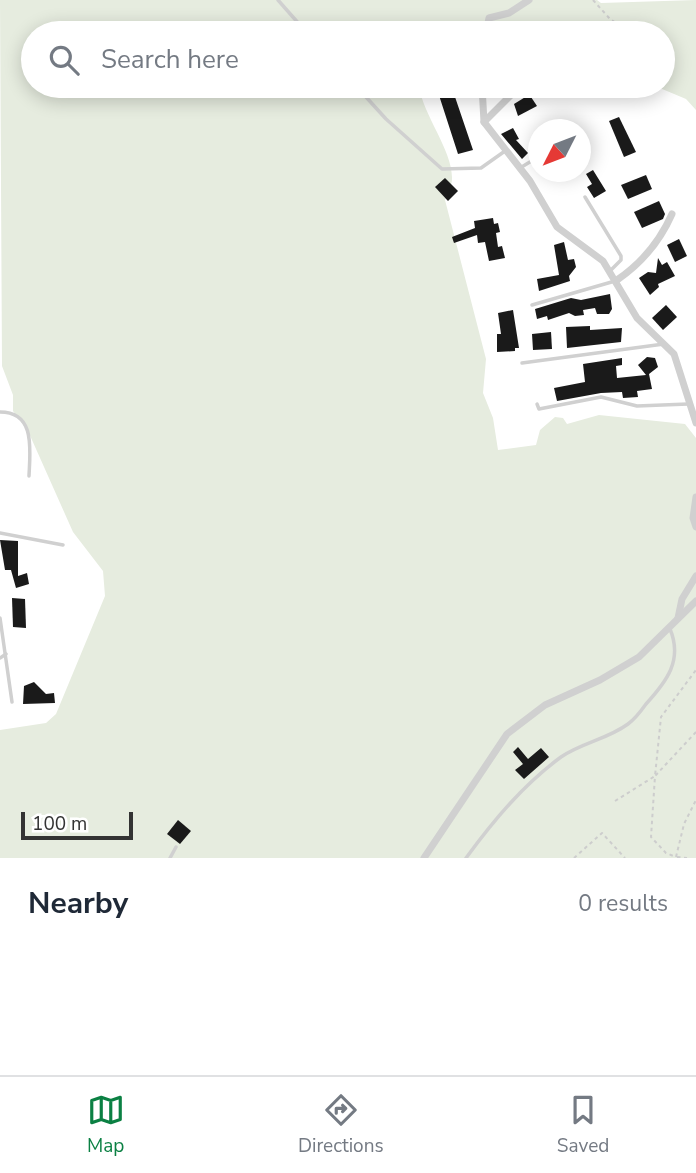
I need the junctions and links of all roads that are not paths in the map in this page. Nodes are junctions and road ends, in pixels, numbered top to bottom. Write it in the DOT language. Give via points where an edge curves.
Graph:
graph roads {
  1 [pos="278,0"];
  2 [pos="529,0"];
  3 [pos="296,21"];
  4 [pos="488,21"];
  5 [pos="367,98"];
  6 [pos="483,98"];
  7 [pos="508,98"];
  8 [pos="484,122"];
  9 [pos="505,151"];
  10 [pos="528,163"];
  11 [pos="520,168"];
  12 [pos="585,197"];
  13 [pos="672,214"];
  14 [pos="611,270"];
  15 [pos="617,280"];
  16 [pos="532,306"];
  17 [pos="666,344"];
  18 [pos="522,363"];
  19 [pos="537,404"];
  20 [pos="688,404"];
  21 [pos="0,412"];
  22 [pos="696,423"];
  23 [pos="29,476"];
  24 [pos="696,498"];
  25 [pos="696,527"];
  26 [pos="0,533"];
  27 [pos="63,545"];
  28 [pos="696,576"];
  29 [pos="696,601"];
  30 [pos="0,618"];
  31 [pos="678,619"];
  32 [pos="669,628"];
  33 [pos="6,654"];
  34 [pos="0,658"];
  35 [pos="12,702"];
  36 [pos="176,847"];
  37 [pos="170,858"];
  38 [pos="424,858"];
  39 [pos="466,858"];
  1 -- 3 [label="lane"];
  2 -- 4 [label="street"];
  5 -- 9 [label="lane" via="442,169 481,168"];
  6 -- 8 [label="street"];
  7 -- 8 [label="street"];
  8 -- 9 [label="street"];
  9 -- 11 [label="street"];
  10 -- 11 [label="lane"];
  11 -- 14 [label="street" via="557,227"];
  12 -- 14 [label="lane" via="621,256"];
  13 -- 15 [label="street" via="664,233 635,268"];
  14 -- 15 [label="street"];
  15 -- 16 [label="lane"];
  15 -- 17 [label="street" via="637,318"];
  17 -- 18 [label="lane"];
  17 -- 20 [label="street" via="680,368"];
  19 -- 20 [label="lane" via="539,409 601,397 636,406"];
  20 -- 22 [label="street"];
  21 -- 23 [label="lane" via="20,417 27,426"];
  24 -- 25 [label="street"];
  26 -- 27 [label="lane"];
  28 -- 31 [label="street" via="682,598"];
  29 -- 31 [label="street"];
  30 -- 33 [label="lane"];
  31 -- 32 [label="street"];
  32 -- 38 [label="street" via="639,657 545,705 507,734"];
  32 -- 39 [label="lane" via="676,658 659,691 628,724 563,755 531,781"];
  33 -- 34 [label="lane"];
  33 -- 35 [label="lane"];
  36 -- 37 [label="lane"];
}
